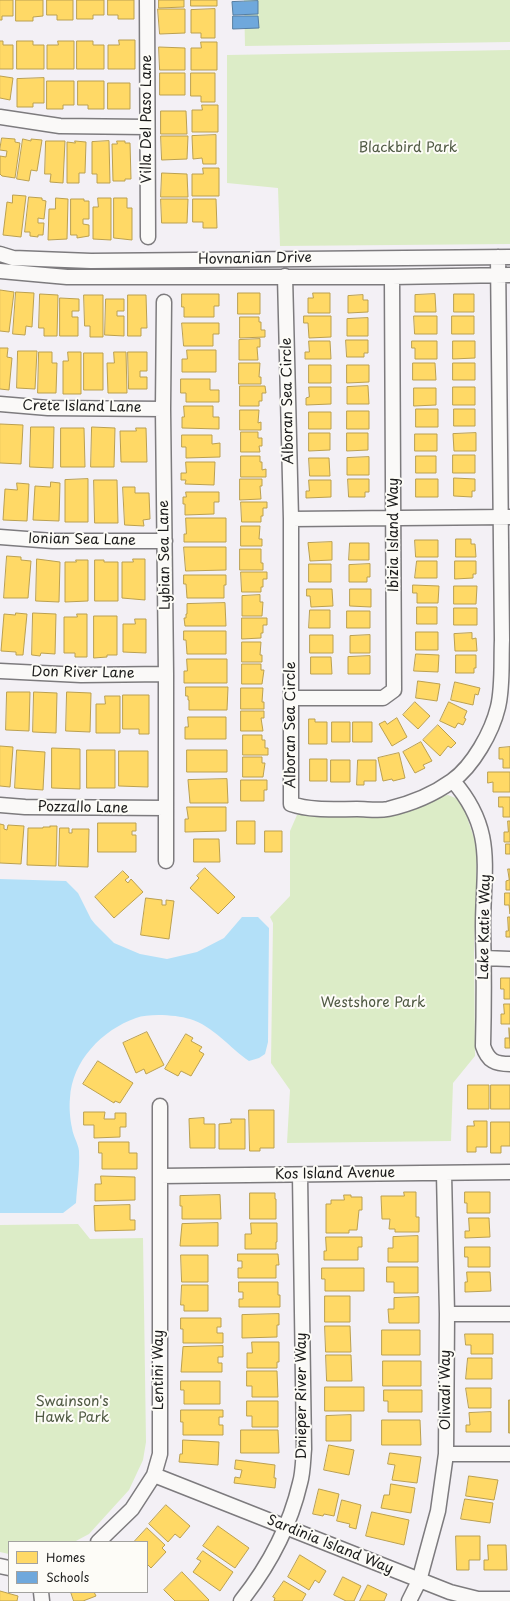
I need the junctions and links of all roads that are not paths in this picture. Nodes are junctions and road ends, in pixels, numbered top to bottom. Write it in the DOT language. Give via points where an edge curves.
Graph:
graph roads {
  1 [pos="147,0"];
  2 [pos="0,117"];
  3 [pos="148,127"];
  4 [pos="148,238"];
  5 [pos="0,254"];
  6 [pos="504,257"];
  7 [pos="0,271"];
  8 [pos="504,275"];
  9 [pos="285,276"];
  10 [pos="392,277"];
  11 [pos="164,302"];
  12 [pos="505,397"];
  13 [pos="0,404"];
  14 [pos="163,409"];
  15 [pos="394,518"];
  16 [pos="505,518"];
  17 [pos="291,519"];
  18 [pos="0,537"];
  19 [pos="165,541"];
  20 [pos="506,640"];
  21 [pos="0,671"];
  22 [pos="166,674"];
  23 [pos="292,698"];
  24 [pos="453,780"];
  25 [pos="0,805"];
  26 [pos="166,808"];
  27 [pos="166,861"];
  28 [pos="484,958"];
  29 [pos="510,959"];
  30 [pos="510,1064"];
  31 [pos="160,1106"];
  32 [pos="510,1172"];
  33 [pos="444,1173"];
  34 [pos="300,1175"];
  35 [pos="160,1176"];
  36 [pos="447,1314"];
  37 [pos="510,1314"];
  38 [pos="446,1454"];
  39 [pos="510,1454"];
  40 [pos="154,1475"];
  41 [pos="286,1528"];
  42 [pos="99,1541"];
  43 [pos="419,1581"];
  44 [pos="510,1598"];
  45 [pos="241,1601"];
  46 [pos="409,1601"];
  1 -- 3 [label="street, Villa Del Paso Lane"];
  2 -- 3 [label="street" via="60,126"];
  3 -- 4 [label="street, Villa Del Paso Lane"];
  5 -- 6 [label="street, Hovnanian Drive" via="13,258 91,261"];
  6 -- 8 [label="street, Alboran Sea Circle"];
  7 -- 9 [label="street, Hovnanian Drive" via="67,277"];
  8 -- 10 [label="street, Hovnanian Drive"];
  8 -- 12 [label="street, Alboran Sea Circle"];
  9 -- 10 [label="street, Hovnanian Drive"];
  9 -- 17 [label="street, Alboran Sea Circle"];
  10 -- 15 [label="street, Ibizia Island Way"];
  11 -- 14 [label="street, Lybian Sea Lane"];
  12 -- 16 [label="street, Alboran Sea Circle"];
  13 -- 14 [label="street, Crete Island Lane" via="56,408"];
  14 -- 19 [label="street, Lybian Sea Lane"];
  15 -- 16 [label="street"];
  15 -- 17 [label="street"];
  15 -- 23 [label="street, Ibizia Island Way" via="394,690 383,698"];
  16 -- 20 [label="street, Alboran Sea Circle"];
  17 -- 23 [label="street, Alboran Sea Circle"];
  18 -- 19 [label="street, Ionian Sea Lane" via="53,541"];
  19 -- 22 [label="street, Lybian Sea Lane"];
  20 -- 24 [label="street, Alboran Sea Circle" via="498,706 493,724 469,763"];
  21 -- 22 [label="street, Don River Lane" via="81,675"];
  22 -- 26 [label="street, Lybian Sea Lane"];
  23 -- 24 [label="street, Alboran Sea Circle" via="291,804 305,808 386,809 434,792"];
  24 -- 28 [label="street, Lake Katie Way" via="472,806 484,842"];
  25 -- 26 [label="street, Pozzallo Lane"];
  26 -- 27 [label="street, Lybian Sea Lane"];
  28 -- 29 [label="street"];
  28 -- 30 [label="street, Lake Katie Way" via="484,1046 487,1056 498,1064"];
  31 -- 35 [label="street, Lentini Way"];
  32 -- 33 [label="street, Kos Island Avenue"];
  33 -- 34 [label="street, Kos Island Avenue"];
  33 -- 36 [label="street, Olivadi Way"];
  34 -- 35 [label="street, Kos Island Avenue"];
  34 -- 41 [label="street, Dnieper River Way" via="304,1450 300,1482"];
  35 -- 40 [label="street, Lentini Way" via="160,1454"];
  36 -- 37 [label="street"];
  36 -- 38 [label="street, Olivadi Way"];
  38 -- 39 [label="street"];
  38 -- 43 [label="street, Olivadi Way" via="438,1511"];
  40 -- 41 [label="street, Sardinia Island Way"];
  40 -- 42 [label="street, Lentini Way" via="132,1509"];
  41 -- 43 [label="street, Sardinia Island Way"];
  41 -- 45 [label="street, Dnieper River Way" via="258,1580"];
  43 -- 44 [label="street, Sardinia Island Way" via="478,1599"];
  43 -- 46 [label="street, Olivadi Way"];
}
